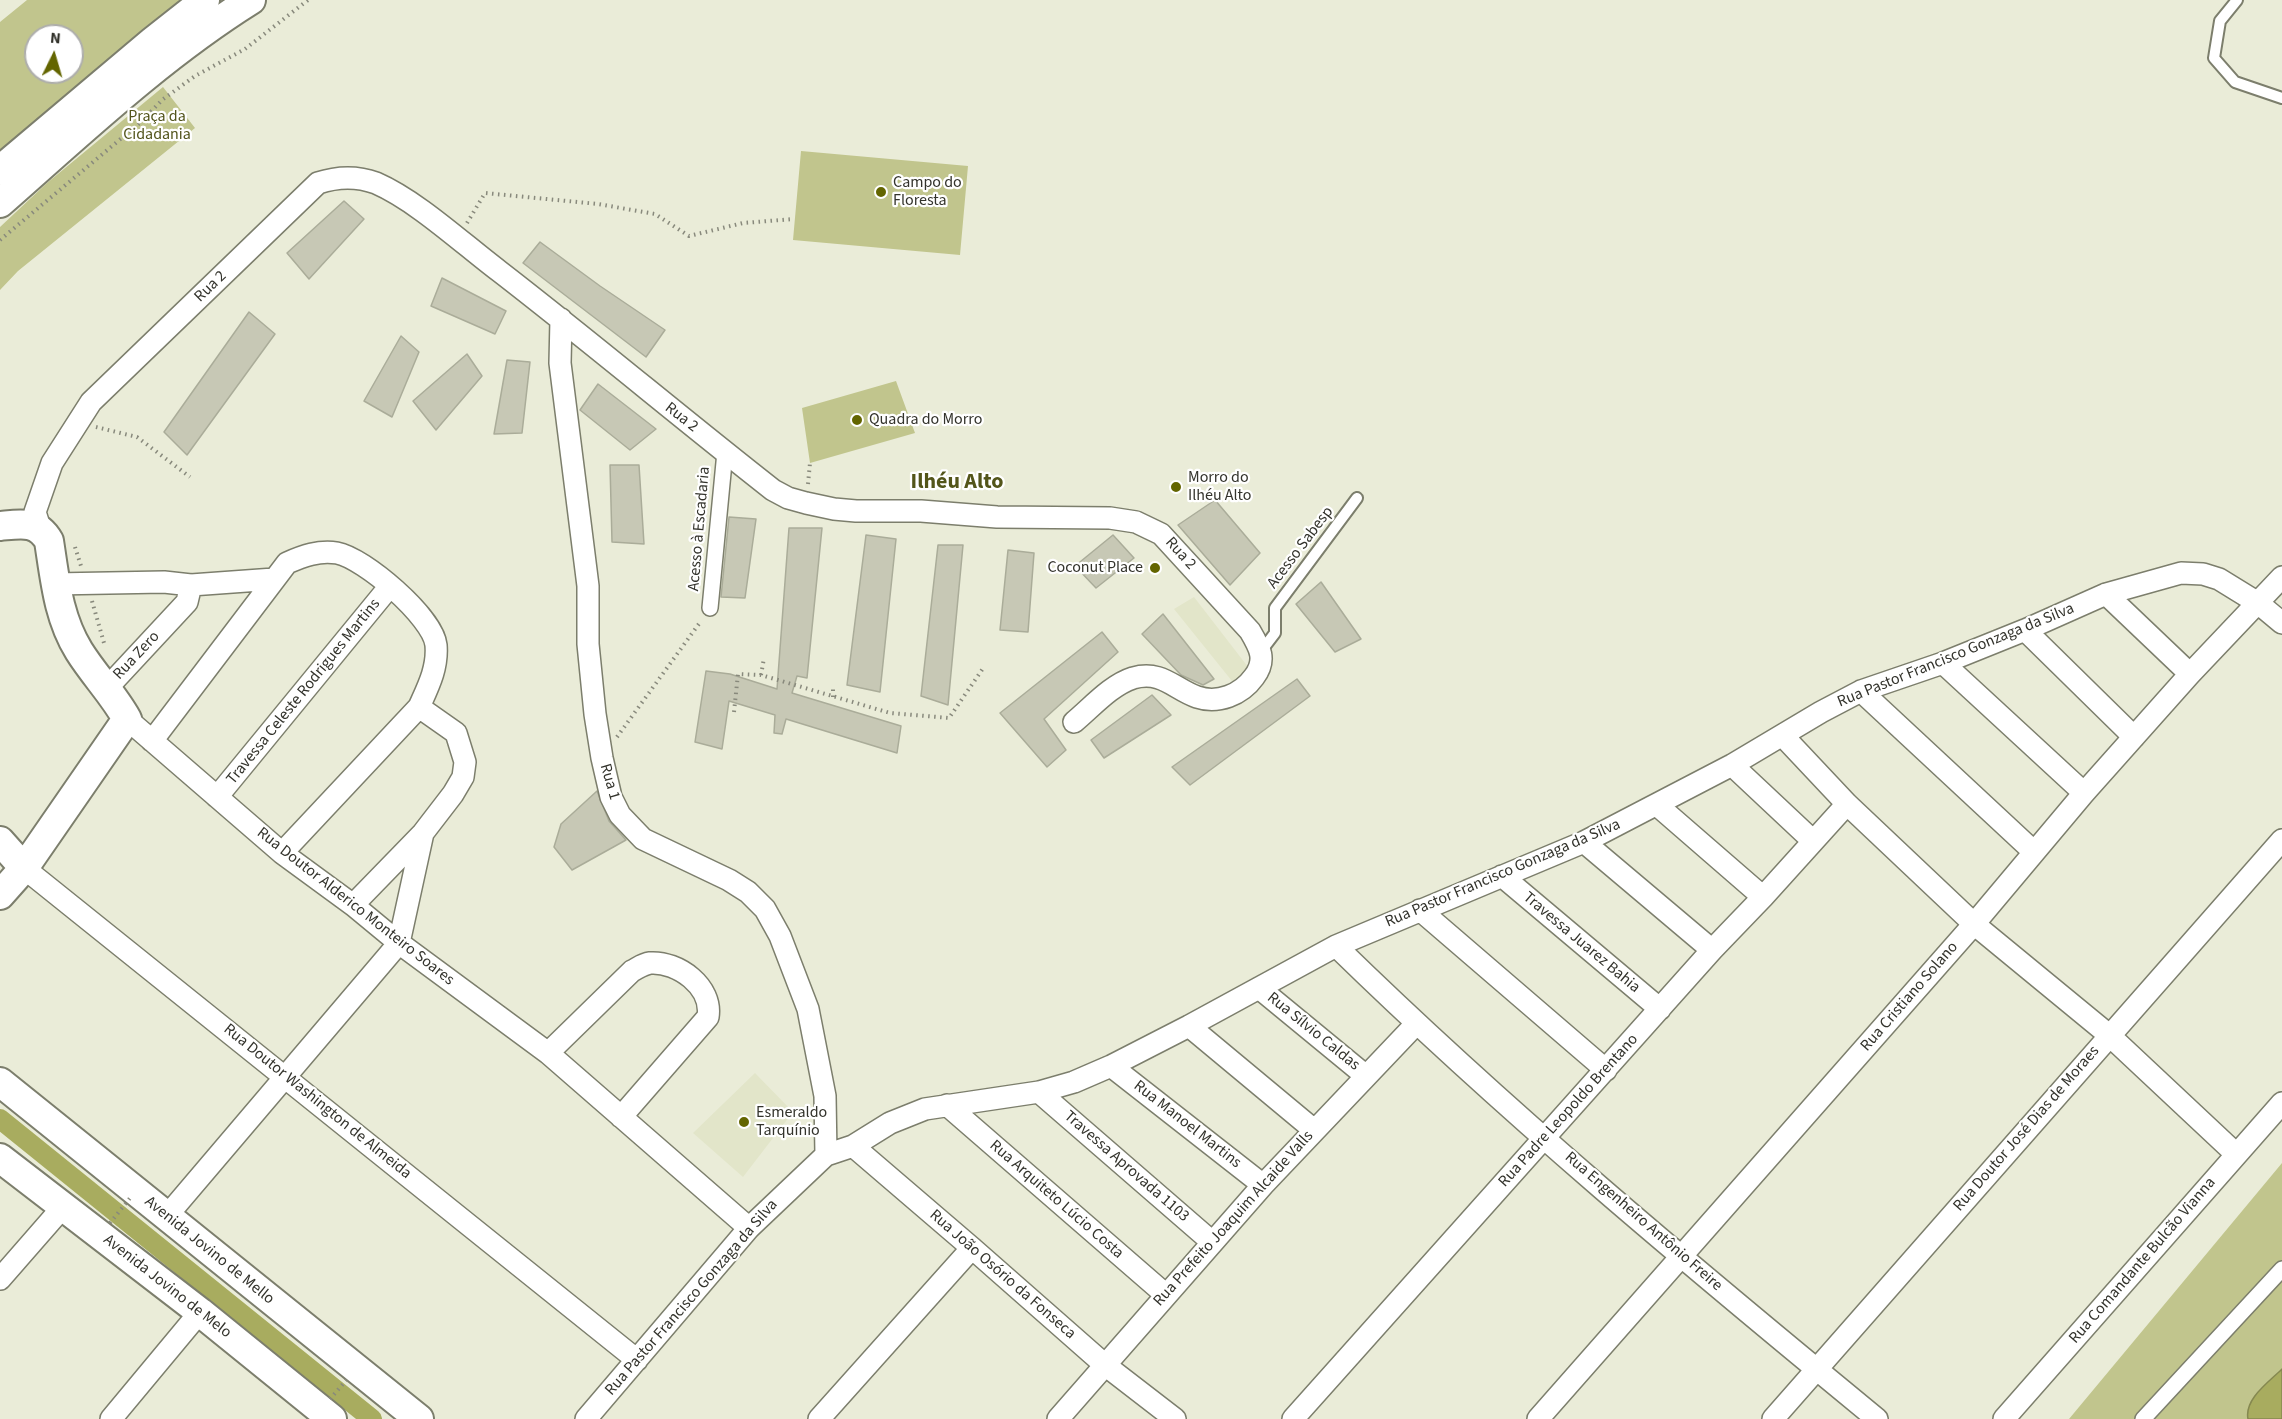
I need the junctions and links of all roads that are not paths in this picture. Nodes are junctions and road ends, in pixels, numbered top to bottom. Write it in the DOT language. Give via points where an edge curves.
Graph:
graph roads {
  1 [pos="205,0"];
  2 [pos="251,0"];
  3 [pos="2237,0"];
  4 [pos="2282,98"];
  5 [pos="0,170"];
  6 [pos="0,203"];
  7 [pos="561,319"];
  8 [pos="725,452"];
  9 [pos="1357,498"];
  10 [pos="0,526"];
  11 [pos="40,528"];
  12 [pos="2282,577"];
  13 [pos="274,579"];
  14 [pos="54,584"];
  15 [pos="191,585"];
  16 [pos="390,586"];
  17 [pos="2106,594"];
  18 [pos="2258,603"];
  19 [pos="710,608"];
  20 [pos="2282,624"];
  21 [pos="2025,630"];
  22 [pos="1262,650"];
  23 [pos="1943,663"];
  24 [pos="2190,674"];
  25 [pos="107,688"];
  26 [pos="1861,691"];
  27 [pos="419,707"];
  28 [pos="127,719"];
  29 [pos="1074,722"];
  30 [pos="1783,736"];
  31 [pos="2134,737"];
  32 [pos="152,741"];
  33 [pos="1732,765"];
  34 [pos="2084,793"];
  35 [pos="217,797"];
  36 [pos="1847,804"];
  37 [pos="1657,805"];
  38 [pos="423,833"];
  39 [pos="2282,840"];
  40 [pos="0,841"];
  41 [pos="1813,841"];
  42 [pos="1584,842"];
  43 [pos="2033,851"];
  44 [pos="282,853"];
  45 [pos="24,868"];
  46 [pos="1502,876"];
  47 [pos="0,895"];
  48 [pos="1764,897"];
  49 [pos="353,905"];
  50 [pos="1420,910"];
  51 [pos="1974,924"];
  52 [pos="399,943"];
  53 [pos="1336,946"];
  54 [pos="1712,950"];
  55 [pos="1259,988"];
  56 [pos="1660,1010"];
  57 [pos="1416,1024"];
  58 [pos="1189,1026"];
  59 [pos="2109,1035"];
  60 [pos="548,1053"];
  61 [pos="1111,1066"];
  62 [pos="1606,1070"];
  63 [pos="285,1076"];
  64 [pos="1366,1076"];
  65 [pos="0,1082"];
  66 [pos="1039,1092"];
  67 [pos="2282,1103"];
  68 [pos="947,1105"];
  69 [pos="621,1117"];
  70 [pos="1314,1130"];
  71 [pos="1545,1137"];
  72 [pos="853,1146"];
  73 [pos="2236,1154"];
  74 [pos="826,1155"];
  75 [pos="0,1158"];
  76 [pos="1263,1185"];
  77 [pos="62,1208"];
  78 [pos="166,1217"];
  79 [pos="749,1228"];
  80 [pos="1212,1242"];
  81 [pos="972,1248"];
  82 [pos="1680,1257"];
  83 [pos="2282,1269"];
  84 [pos="0,1279"];
  85 [pos="1166,1295"];
  86 [pos="200,1312"];
  87 [pos="637,1360"];
  88 [pos="1105,1365"];
  89 [pos="1816,1369"];
  90 [pos="331,1409"];
  91 [pos="111,1419"];
  92 [pos="419,1419"];
  93 [pos="586,1419"];
  94 [pos="819,1419"];
  95 [pos="1058,1419"];
  96 [pos="1175,1419"];
  97 [pos="1293,1419"];
  98 [pos="1538,1419"];
  99 [pos="1773,1419"];
  100 [pos="1877,1419"];
  101 [pos="2004,1419"];
  102 [pos="2143,1419"];
  1 -- 5 [label="main road"];
  2 -- 6 [label="main road" via="173,55"];
  3 -- 4 [label="lane" via="2220,21 2214,58 2235,82"];
  7 -- 8 [label="street, Rua 2"];
  7 -- 11 [label="street, Rua 2" via="408,202 376,183 333,178 318,183 91,402 52,463 35,512"];
  7 -- 74 [label="street, Rua 1" via="560,363 586,564 595,714 611,797 620,816 643,838 729,880 765,909 780,936 808,1009 825,1096"];
  8 -- 19 [label="street, Acesso à Escadaria"];
  8 -- 22 [label="street, Rua 2" via="780,494 834,509 1136,522 1161,534"];
  9 -- 22 [label="lane, Acesso Sabesp" via="1275,608 1275,633"];
  10 -- 11 [label="main road" via="28,524"];
  11 -- 14 [label="main road, Rua Doutor Alderico Monteiro Soares" via="49,541"];
  12 -- 18 [label="street, Rua Cristiano Solano"];
  13 -- 15 [label="street"];
  13 -- 16 [label="street" via="287,563 324,552 357,561"];
  13 -- 32 [label="street"];
  14 -- 15 [label="street"];
  14 -- 25 [label="main road, Rua Doutor Alderico Monteiro Soares" via="77,649"];
  15 -- 25 [label="street, Rua Zero" via="187,602"];
  16 -- 27 [label="street" via="433,633 436,644 431,682"];
  16 -- 35 [label="street, Travessa Celeste Rodrigues Martins"];
  17 -- 18 [label="street, Rua Pastor Francisco Gonzaga da Silva" via="2181,573 2203,574 2219,579"];
  17 -- 21 [label="street, Rua Pastor Francisco Gonzaga da Silva"];
  17 -- 24 [label="street"];
  18 -- 20 [label="street"];
  18 -- 24 [label="street, Rua Cristiano Solano"];
  21 -- 23 [label="street, Rua Pastor Francisco Gonzaga da Silva"];
  21 -- 31 [label="street"];
  22 -- 29 [label="street" via="1254,677 1226,698 1196,697 1168,680 1150,676 1133,678 1117,686"];
  23 -- 26 [label="street, Rua Pastor Francisco Gonzaga da Silva"];
  23 -- 34 [label="street"];
  24 -- 31 [label="street, Rua Cristiano Solano"];
  25 -- 28 [label="main road, Rua Doutor Alderico Monteiro Soares"];
  26 -- 30 [label="street, Rua Pastor Francisco Gonzaga da Silva"];
  26 -- 43 [label="street"];
  27 -- 38 [label="street" via="456,733 465,762 463,777 453,794"];
  27 -- 44 [label="street"];
  28 -- 32 [label="street, Rua Doutor Alderico Monteiro Soares"];
  28 -- 45 [label="main road"];
  30 -- 33 [label="street, Rua Pastor Francisco Gonzaga da Silva"];
  30 -- 36 [label="street"];
  31 -- 34 [label="street, Rua Cristiano Solano"];
  32 -- 35 [label="street, Rua Doutor Alderico Monteiro Soares"];
  33 -- 37 [label="street, Rua Pastor Francisco Gonzaga da Silva"];
  33 -- 41 [label="street"];
  34 -- 43 [label="street, Rua Cristiano Solano"];
  35 -- 44 [label="street, Rua Doutor Alderico Monteiro Soares"];
  36 -- 41 [label="street, Rua Padre Leopoldo Brentano"];
  36 -- 51 [label="street"];
  37 -- 42 [label="street, Rua Pastor Francisco Gonzaga da Silva"];
  37 -- 48 [label="street"];
  38 -- 49 [label="street"];
  38 -- 52 [label="street"];
  39 -- 59 [label="street, Rua Doutor José Dias de Moraes"];
  40 -- 45 [label="main road, Rua Doutor Washington de Almeida"];
  41 -- 48 [label="street, Rua Padre Leopoldo Brentano"];
  42 -- 46 [label="street, Rua Pastor Francisco Gonzaga da Silva"];
  42 -- 54 [label="street"];
  43 -- 51 [label="street, Rua Cristiano Solano"];
  44 -- 49 [label="street, Rua Doutor Alderico Monteiro Soares"];
  45 -- 47 [label="main road"];
  45 -- 63 [label="street, Rua Doutor Washington de Almeida"];
  46 -- 50 [label="street, Rua Pastor Francisco Gonzaga da Silva"];
  46 -- 56 [label="street, Travessa Juarez Bahia"];
  48 -- 54 [label="street, Rua Padre Leopoldo Brentano"];
  49 -- 52 [label="street, Rua Doutor Alderico Monteiro Soares"];
  50 -- 53 [label="street, Rua Pastor Francisco Gonzaga da Silva"];
  50 -- 62 [label="street"];
  51 -- 59 [label="street"];
  51 -- 82 [label="street, Rua Cristiano Solano"];
  52 -- 60 [label="street, Rua Doutor Alderico Monteiro Soares"];
  52 -- 63 [label="street"];
  53 -- 55 [label="street, Rua Pastor Francisco Gonzaga da Silva"];
  53 -- 57 [label="street, Rua Engenheiro Antônio Freire"];
  54 -- 56 [label="street, Rua Padre Leopoldo Brentano"];
  55 -- 58 [label="street, Rua Pastor Francisco Gonzaga da Silva"];
  55 -- 64 [label="street, Rua Sílvio Caldas"];
  56 -- 62 [label="street, Rua Padre Leopoldo Brentano"];
  57 -- 64 [label="street, Rua Prefeito Joaquim Alcaide Valls"];
  57 -- 71 [label="street, Rua Engenheiro Antônio Freire"];
  58 -- 61 [label="street, Rua Pastor Francisco Gonzaga da Silva"];
  58 -- 70 [label="street"];
  59 -- 73 [label="street"];
  59 -- 89 [label="street, Rua Doutor José Dias de Moraes"];
  60 -- 69 [label="street, Rua Doutor Alderico Monteiro Soares"];
  60 -- 69 [label="street" via="632,971 650,963 675,968 701,987 707,997 708,1017"];
  61 -- 66 [label="street, Rua Pastor Francisco Gonzaga da Silva"];
  61 -- 76 [label="street, Rua Manoel Martins"];
  62 -- 71 [label="street, Rua Padre Leopoldo Brentano"];
  63 -- 78 [label="street"];
  63 -- 87 [label="street, Rua Doutor Washington de Almeida"];
  64 -- 70 [label="street, Rua Prefeito Joaquim Alcaide Valls"];
  65 -- 78 [label="main road, Avenida Jovino de Mello"];
  66 -- 68 [label="street, Rua Pastor Francisco Gonzaga da Silva"];
  66 -- 80 [label="street, Travessa Aprovada 1103"];
  67 -- 73 [label="street, Rua Comandante Bulcão Vianna"];
  68 -- 72 [label="street, Rua Pastor Francisco Gonzaga da Silva" via="890,1123"];
  68 -- 85 [label="street, Rua Arquiteto Lúcio Costa"];
  69 -- 79 [label="street, Rua Doutor Alderico Monteiro Soares"];
  70 -- 76 [label="street, Rua Prefeito Joaquim Alcaide Valls"];
  71 -- 82 [label="street, Rua Engenheiro Antônio Freire"];
  71 -- 97 [label="street, Rua Padre Leopoldo Brentano"];
  72 -- 74 [label="street"];
  72 -- 81 [label="street, Rua João Osório da Fonseca"];
  73 -- 101 [label="street, Rua Comandante Bulcão Vianna"];
  74 -- 79 [label="street, Rua Pastor Francisco Gonzaga da Silva"];
  75 -- 77 [label="main road, Avenida Jovino de Melo"];
  76 -- 80 [label="street, Rua Prefeito Joaquim Alcaide Valls"];
  77 -- 84 [label="street"];
  77 -- 86 [label="main road, Avenida Jovino de Melo"];
  78 -- 92 [label="main road, Avenida Jovino de Mello"];
  79 -- 87 [label="street, Rua Pastor Francisco Gonzaga da Silva"];
  80 -- 85 [label="street, Rua Prefeito Joaquim Alcaide Valls"];
  81 -- 88 [label="street, Rua João Osório da Fonseca"];
  81 -- 94 [label="street"];
  82 -- 89 [label="street, Rua Engenheiro Antônio Freire"];
  82 -- 98 [label="street, Rua Cristiano Solano"];
  83 -- 102 [label="street"];
  85 -- 88 [label="street, Rua Prefeito Joaquim Alcaide Valls"];
  86 -- 90 [label="main road, Avenida Jovino de Melo"];
  86 -- 91 [label="street"];
  87 -- 93 [label="street, Rua Pastor Francisco Gonzaga da Silva"];
  88 -- 95 [label="street, Rua Prefeito Joaquim Alcaide Valls"];
  88 -- 96 [label="street, Rua João Osório da Fonseca"];
  89 -- 99 [label="street, Rua Doutor José Dias de Moraes"];
  89 -- 100 [label="street, Rua Engenheiro Antônio Freire"];
}
